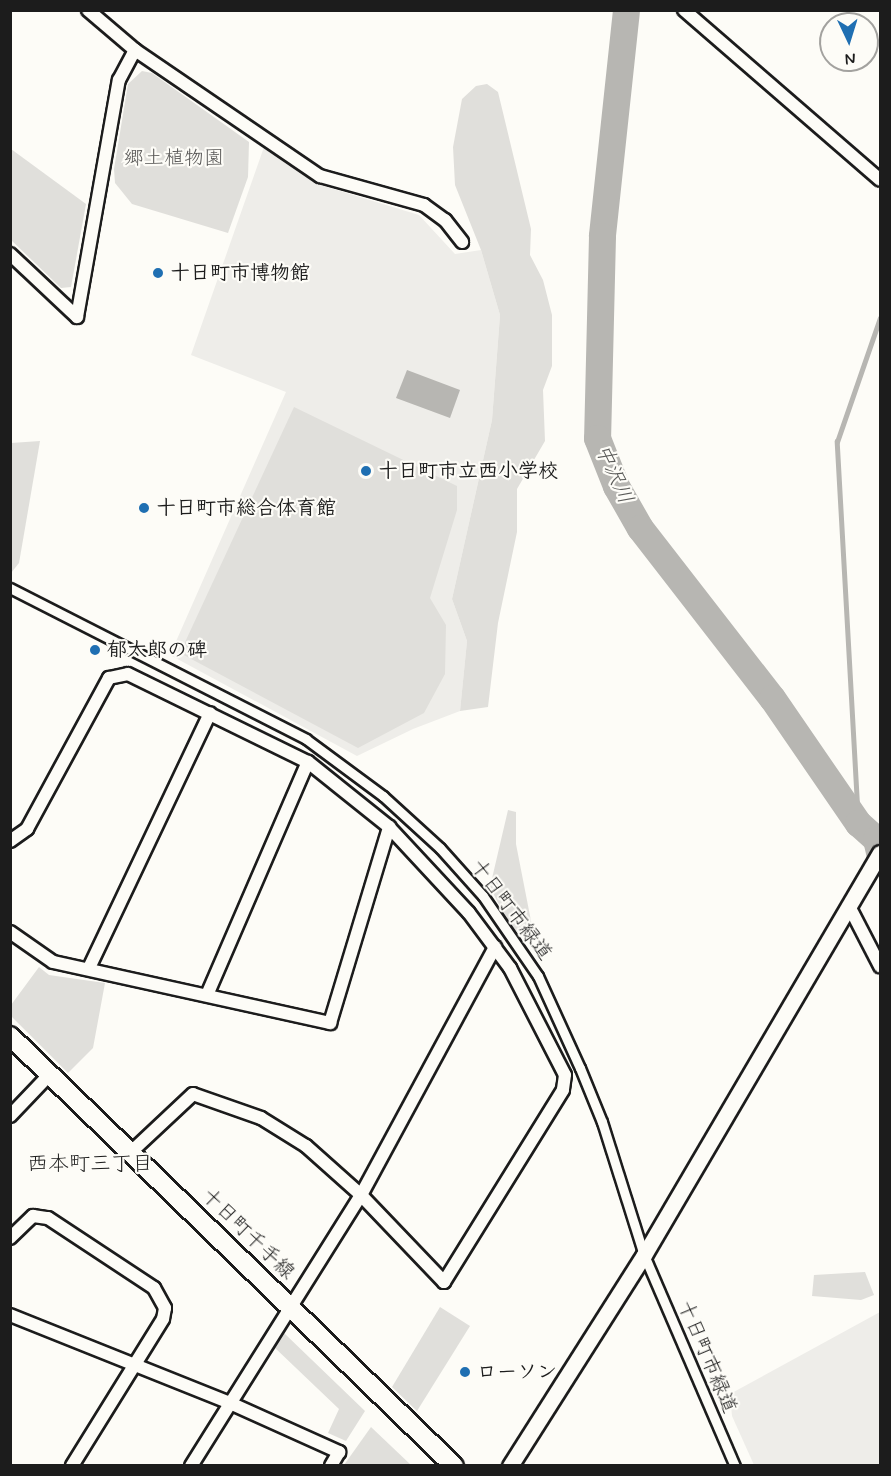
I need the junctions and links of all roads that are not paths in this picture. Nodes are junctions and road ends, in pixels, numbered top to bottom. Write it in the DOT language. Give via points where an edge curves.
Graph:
graph roads {
  1 [pos="88,10"];
  2 [pos="684,10"];
  3 [pos="135,50"];
  4 [pos="880,180"];
  5 [pos="462,242"];
  6 [pos="10,254"];
  7 [pos="10,588"];
  8 [pos="210,712"];
  9 [pos="308,762"];
  10 [pos="389,827"];
  11 [pos="10,842"];
  12 [pos="880,853"];
  13 [pos="849,906"];
  14 [pos="10,932"];
  15 [pos="495,947"];
  16 [pos="880,966"];
  17 [pos="89,968"];
  18 [pos="207,995"];
  19 [pos="10,1036"];
  20 [pos="50,1074"];
  21 [pos="10,1116"];
  22 [pos="131,1152"];
  23 [pos="361,1195"];
  24 [pos="10,1238"];
  25 [pos="644,1255"];
  26 [pos="289,1306"];
  27 [pos="12,1319"];
  28 [pos="133,1365"];
  29 [pos="230,1403"];
  30 [pos="72,1466"];
  31 [pos="191,1466"];
  32 [pos="331,1466"];
  33 [pos="454,1466"];
  34 [pos="510,1466"];
  35 [pos="735,1466"];
  1 -- 3 [label="street"];
  2 -- 4 [label="street"];
  3 -- 5 [label="street" via="320,176 424,205 445,220"];
  3 -- 6 [label="street" via="119,80 77,317"];
  7 -- 25 [label="street, 十日町市緑道" via="306,739 383,795 440,848 483,896 538,976 602,1122"];
  8 -- 9 [label="street"];
  8 -- 11 [label="street" via="128,674 109,678 27,828"];
  8 -- 17 [label="street"];
  9 -- 10 [label="street"];
  9 -- 18 [label="street"];
  10 -- 15 [label="street"];
  10 -- 18 [label="street" via="330,1023"];
  12 -- 13 [label="street"];
  13 -- 16 [label="street"];
  13 -- 25 [label="street"];
  14 -- 17 [label="street" via="53,962"];
  15 -- 23 [label="street"];
  15 -- 23 [label="street" via="510,968 565,1075 563,1090 444,1282"];
  17 -- 18 [label="street"];
  19 -- 20 [label="main road, 十日町千手線"];
  20 -- 21 [label="street"];
  20 -- 22 [label="main road, 十日町千手線"];
  22 -- 23 [label="street" via="193,1094 261,1118 306,1146"];
  22 -- 26 [label="main road, 十日町千手線"];
  23 -- 26 [label="street"];
  24 -- 28 [label="street" via="33,1216 48,1218 154,1288 162,1298 163,1319"];
  25 -- 34 [label="street"];
  25 -- 35 [label="street, 十日町市緑道"];
  26 -- 29 [label="street"];
  26 -- 33 [label="main road, 十日町千手線"];
  27 -- 28 [label="street"];
  28 -- 29 [label="street"];
  28 -- 30 [label="street"];
  29 -- 31 [label="street"];
  29 -- 32 [label="street" via="339,1452"];
}
